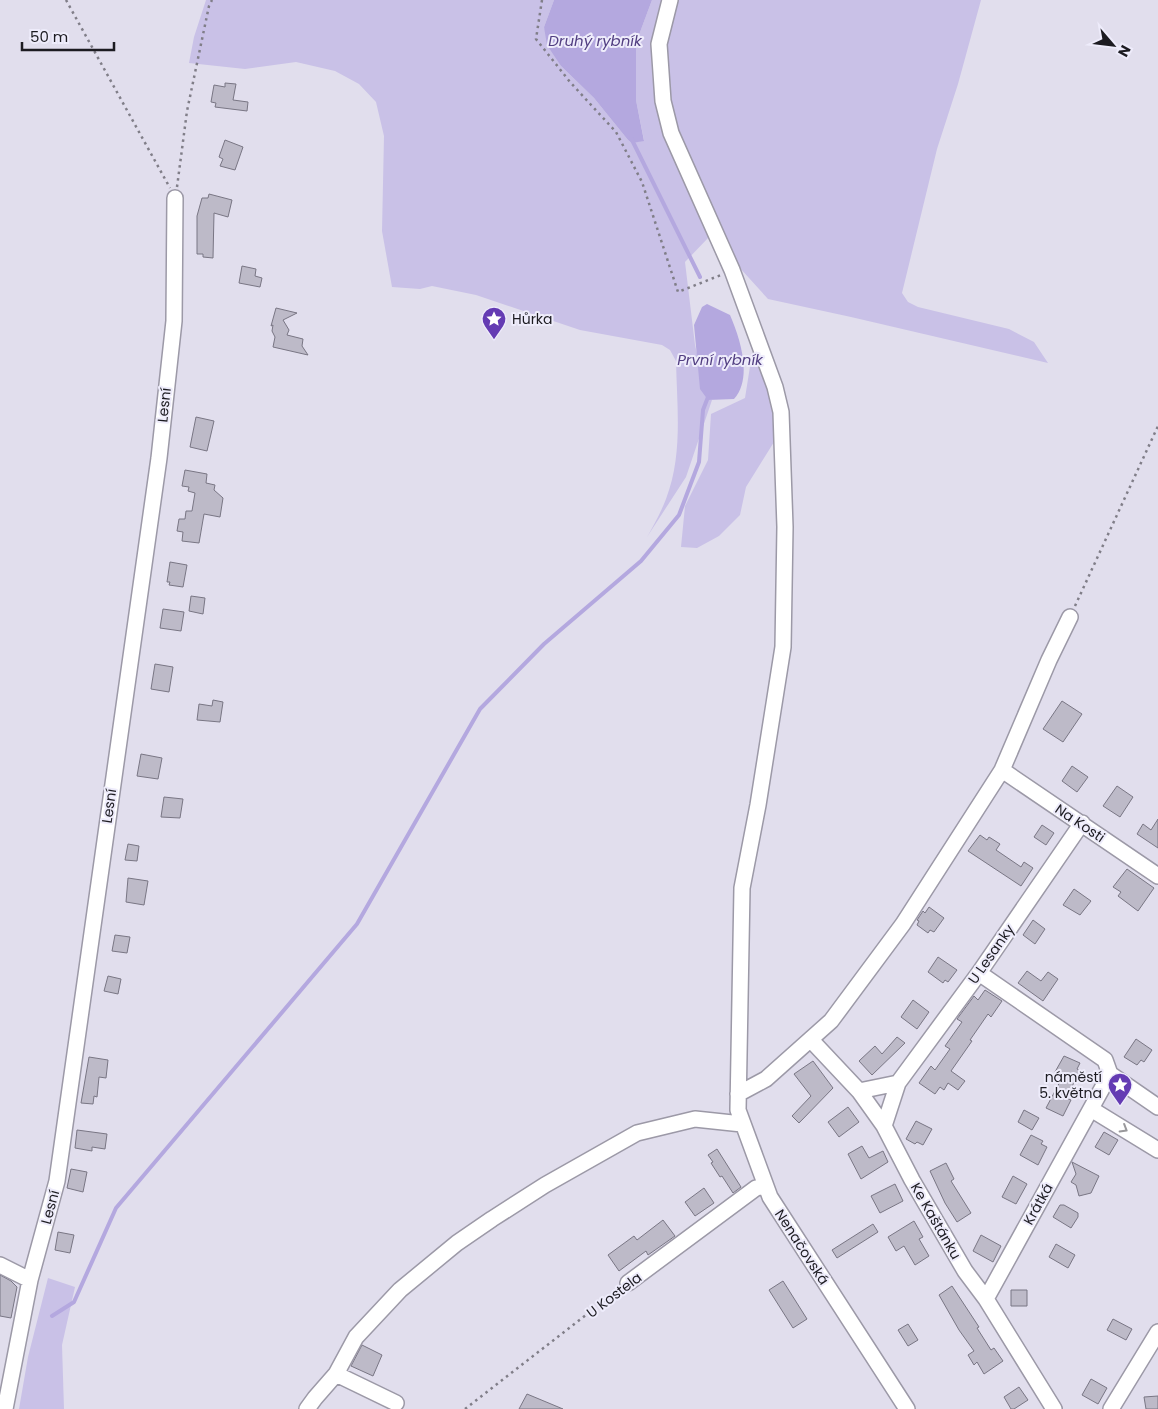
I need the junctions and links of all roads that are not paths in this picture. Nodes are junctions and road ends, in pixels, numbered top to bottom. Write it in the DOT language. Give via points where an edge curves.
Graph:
graph roads {
  1 [pos="670,0"];
  2 [pos="175,198"];
  3 [pos="1070,617"];
  4 [pos="1002,770"];
  5 [pos="1082,824"];
  6 [pos="1158,876"];
  7 [pos="979,973"];
  8 [pos="810,1040"];
  9 [pos="1110,1074"];
  10 [pos="898,1083"];
  11 [pos="859,1091"];
  12 [pos="738,1094"];
  13 [pos="1158,1107"];
  14 [pos="1091,1109"];
  15 [pos="742,1124"];
  16 [pos="884,1126"];
  17 [pos="1158,1150"];
  18 [pos="765,1186"];
  19 [pos="0,1265"];
  20 [pos="30,1280"];
  21 [pos="628,1283"];
  22 [pos="986,1299"];
  23 [pos="1158,1332"];
  24 [pos="336,1374"];
  25 [pos="396,1403"];
  26 [pos="5,1409"];
  27 [pos="307,1409"];
  28 [pos="907,1409"];
  29 [pos="1054,1409"];
  30 [pos="1111,1409"];
  1 -- 12 [label="street, Nenačovská" via="659,44 663,101 671,133 732,270 776,387 781,412 786,527 783,647 742,888"];
  2 -- 20 [label="street, Lesní" via="174,321 158,458 57,1181"];
  3 -- 4 [label="street"];
  4 -- 5 [label="street, Na Kosti"];
  4 -- 8 [label="street" via="904,924 831,1021"];
  5 -- 6 [label="street, Na Kosti"];
  5 -- 7 [label="street, U Lesanky"];
  7 -- 9 [label="street" via="1105,1060"];
  7 -- 10 [label="street, U Lesanky"];
  8 -- 11 [label="street, Ke Kaštánku"];
  8 -- 12 [label="street" via="766,1079"];
  9 -- 13 [label="street"];
  9 -- 14 [label="street"];
  10 -- 11 [label="street"];
  10 -- 16 [label="street, U Lesanky"];
  11 -- 16 [label="street, Ke Kaštánku"];
  12 -- 15 [label="street, Nenačovská"];
  14 -- 17 [label="street, one-way"];
  14 -- 22 [label="street, Krátká"];
  15 -- 18 [label="street, Nenačovská"];
  15 -- 24 [label="street" via="695,1119 636,1133 545,1184 457,1243 400,1290 356,1337"];
  16 -- 22 [label="street, Ke Kaštánku" via="965,1271"];
  18 -- 21 [label="street, U Kostela" via="756,1188"];
  18 -- 28 [label="street, Nenačovská"];
  19 -- 20 [label="street"];
  20 -- 26 [label="street, Lesní"];
  22 -- 29 [label="street, Ke Kaštánku"];
  23 -- 30 [label="street"];
  24 -- 25 [label="street"];
  24 -- 27 [label="street"];
}
